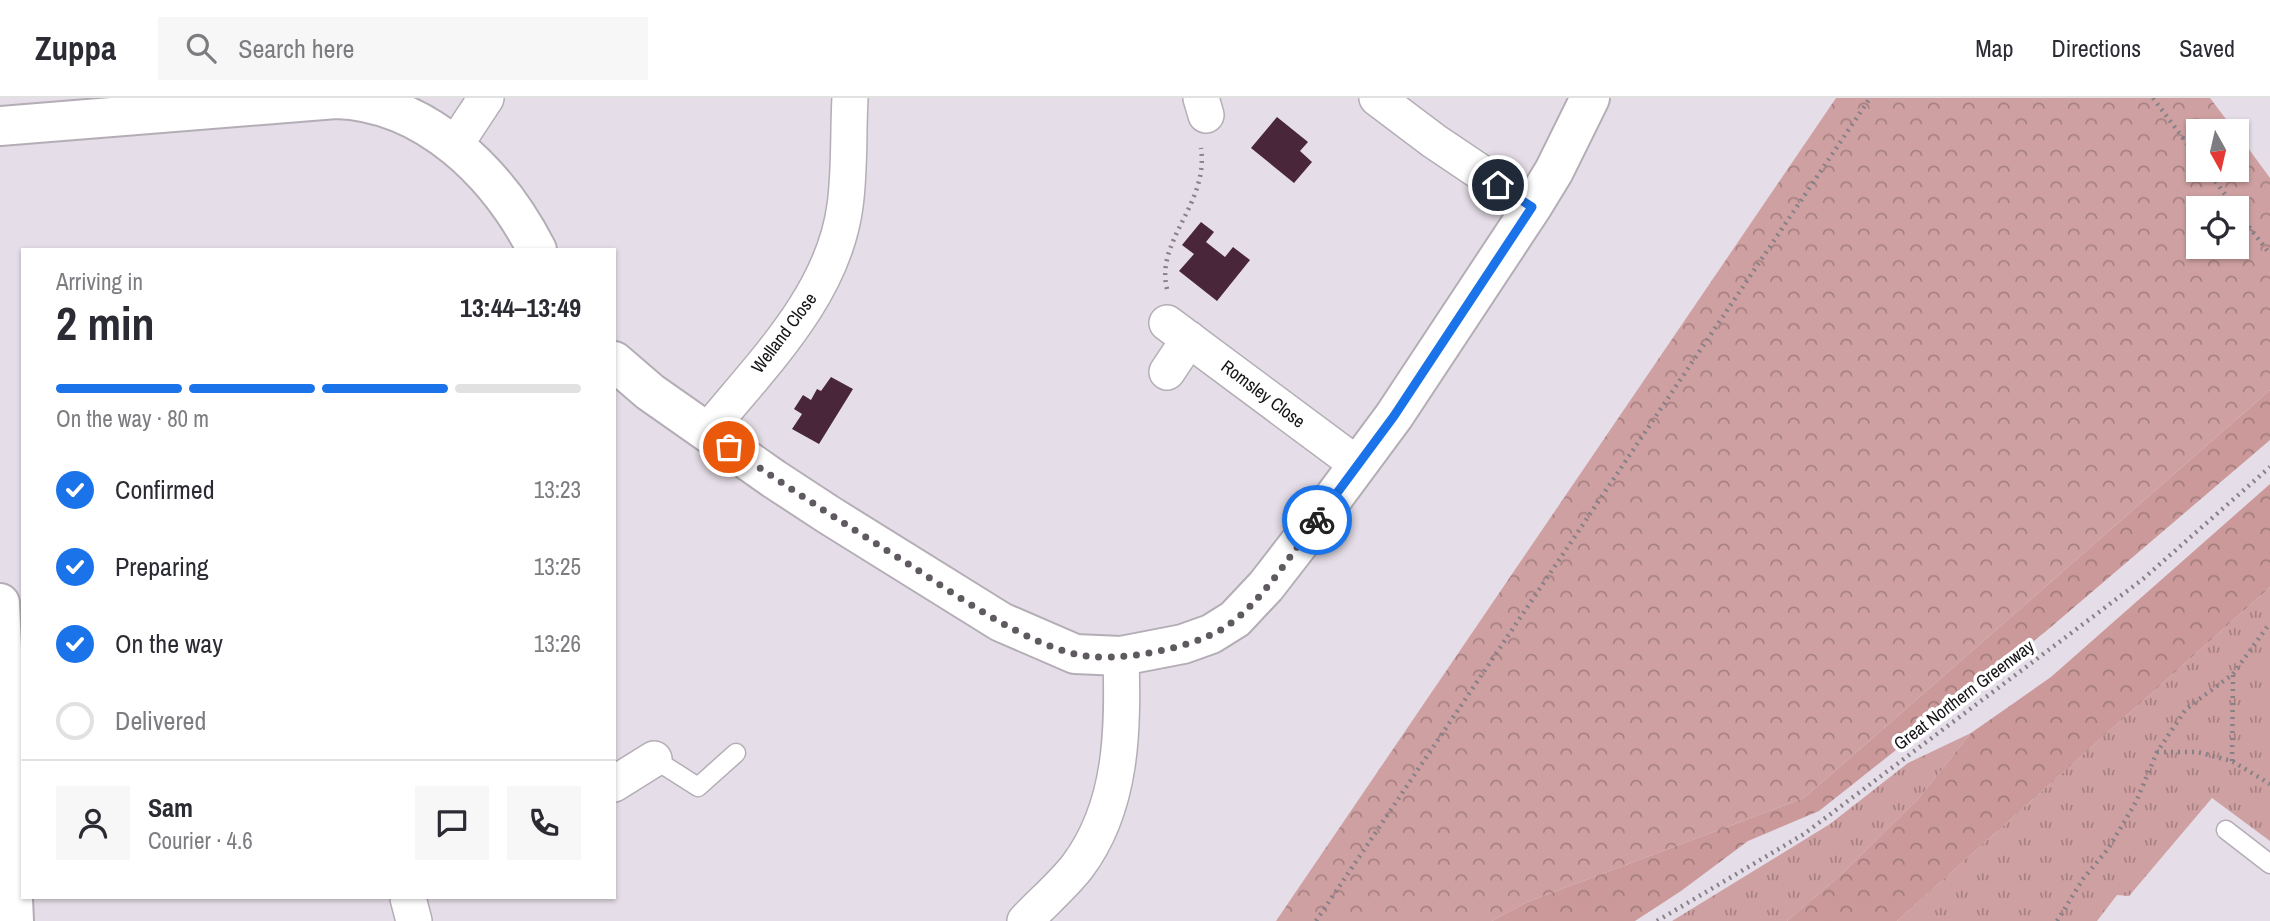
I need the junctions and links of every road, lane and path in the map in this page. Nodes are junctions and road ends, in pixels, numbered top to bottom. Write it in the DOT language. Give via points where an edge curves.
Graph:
graph roads {
  1 [pos="486,98"];
  2 [pos="850,98"];
  3 [pos="1377,98"];
  4 [pos="1590,98"];
  5 [pos="1870,98"];
  6 [pos="2153,98"];
  7 [pos="1203,106"];
  8 [pos="0,126"];
  9 [pos="2186,142"];
  10 [pos="455,145"];
  11 [pos="1532,207"];
  12 [pos="2249,226"];
  13 [pos="536,248"];
  14 [pos="2270,254"];
  15 [pos="1178,331"];
  16 [pos="616,363"];
  17 [pos="1167,372"];
  18 [pos="707,432"];
  19 [pos="1358,464"];
  20 [pos="2270,467"];
  21 [pos="0,603"];
  22 [pos="2270,623"];
  23 [pos="1121,656"];
  24 [pos="2233,674"];
  25 [pos="2157,752"];
  26 [pos="736,753"];
  27 [pos="654,759"];
  28 [pos="2232,761"];
  29 [pos="616,784"];
  30 [pos="2270,784"];
  31 [pos="2226,830"];
  32 [pos="2270,864"];
  33 [pos="408,899"];
  34 [pos="9,916"];
  35 [pos="414,921"];
  36 [pos="1025,921"];
  37 [pos="1316,921"];
  38 [pos="1657,921"];
  39 [pos="2057,921"];
  1 -- 10 [label="street"];
  2 -- 18 [label="street, Welland Close" via="845,207 814,296"];
  3 -- 11 [label="street"];
  4 -- 11 [label="street"];
  5 -- 37 [label="path"];
  6 -- 9 [label="path"];
  7 -- 15 [label="path" via="1198,124 1201,182 1170,247 1164,276"];
  8 -- 10 [label="street" via="355,99 401,114"];
  10 -- 13 [label="street" via="494,183"];
  11 -- 19 [label="street"];
  12 -- 14 [label="path"];
  15 -- 17 [label="street"];
  15 -- 19 [label="street, Romsley Close"];
  16 -- 18 [label="street"];
  18 -- 23 [label="street" via="1001,622 1075,654"];
  19 -- 23 [label="street" via="1235,620 1196,640"];
  20 -- 38 [label="path, Great Northern Greenway" via="2143,579 1804,834"];
  21 -- 34 [label="street"];
  22 -- 24 [label="path"];
  23 -- 36 [label="street" via="1120,746 1111,801 1076,868"];
  24 -- 25 [label="path" via="2186,709"];
  24 -- 28 [label="path"];
  25 -- 28 [label="path" via="2197,752"];
  25 -- 39 [label="path" via="2136,802"];
  26 -- 27 [label="lane" via="698,787"];
  27 -- 29 [label="street"];
  28 -- 30 [label="path"];
  31 -- 32 [label="lane"];
  33 -- 35 [label="street"];
}
